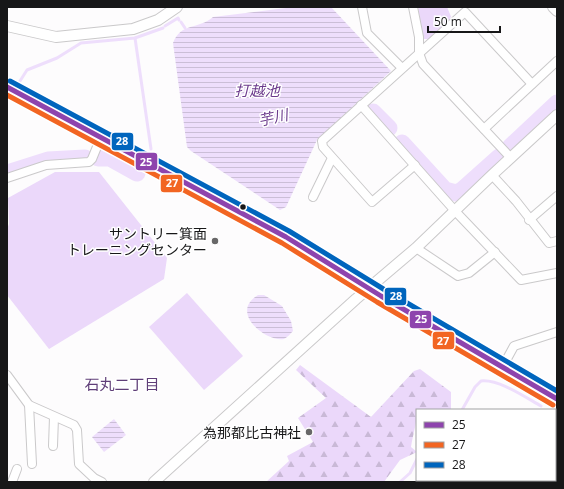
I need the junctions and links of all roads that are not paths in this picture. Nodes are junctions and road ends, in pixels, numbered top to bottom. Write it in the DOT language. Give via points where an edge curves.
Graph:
graph roads {
  1 [pos="177,7"];
  2 [pos="362,7"];
  3 [pos="413,7"];
  4 [pos="553,7"];
  5 [pos="557,11"];
  6 [pos="7,26"];
  7 [pos="419,53"];
  8 [pos="557,61"];
  9 [pos="402,68"];
  10 [pos="532,84"];
  11 [pos="7,87"];
  12 [pos="361,105"];
  13 [pos="557,115"];
  14 [pos="484,129"];
  15 [pos="101,137"];
  16 [pos="332,158"];
  17 [pos="511,158"];
  18 [pos="415,165"];
  19 [pos="492,175"];
  20 [pos="7,178"];
  21 [pos="557,196"];
  22 [pos="313,197"];
  23 [pos="456,212"];
  24 [pos="529,220"];
  25 [pos="557,241"];
  26 [pos="416,248"];
  27 [pos="495,252"];
  28 [pos="557,272"];
  29 [pos="369,289"];
  30 [pos="557,332"];
  31 [pos="502,368"];
  32 [pos="7,375"];
  33 [pos="557,399"];
  34 [pos="30,405"];
  35 [pos="54,417"];
  36 [pos="53,446"];
  37 [pos="32,464"];
  38 [pos="18,469"];
  39 [pos="12,482"];
  40 [pos="102,482"];
  41 [pos="154,482"];
  1 -- 6 [label="street" via="158,20 133,29 56,37"];
  2 -- 9 [label="street" via="367,33"];
  3 -- 7 [label="street" via="419,37"];
  4 -- 5 [label="street"];
  7 -- 9 [label="street"];
  7 -- 10 [label="street" via="465,12"];
  7 -- 14 [label="street" via="423,64"];
  8 -- 10 [label="street"];
  9 -- 12 [label="street"];
  10 -- 14 [label="street"];
  11 -- 15 [label="main road"];
  12 -- 16 [label="street" via="322,141 323,147"];
  12 -- 18 [label="street"];
  13 -- 17 [label="street"];
  14 -- 17 [label="street"];
  15 -- 20 [label="street" via="89,162 46,165"];
  15 -- 29 [label="main road" via="286,237"];
  16 -- 18 [label="street" via="372,202"];
  16 -- 22 [label="street"];
  17 -- 19 [label="street"];
  18 -- 23 [label="street"];
  19 -- 23 [label="street"];
  19 -- 24 [label="street" via="516,201"];
  21 -- 24 [label="street"];
  23 -- 26 [label="street"];
  23 -- 27 [label="street"];
  24 -- 25 [label="street" via="549,243"];
  26 -- 27 [label="street" via="458,276 469,273"];
  26 -- 29 [label="street"];
  27 -- 28 [label="street" via="521,280"];
  29 -- 31 [label="main road"];
  29 -- 41 [label="street"];
  30 -- 31 [label="street" via="514,346"];
  31 -- 33 [label="main road"];
  32 -- 34 [label="street"];
  34 -- 35 [label="street"];
  34 -- 37 [label="street"];
  35 -- 36 [label="street"];
  35 -- 40 [label="street" via="74,425 77,430 79,464"];
  38 -- 39 [label="street"];
}
